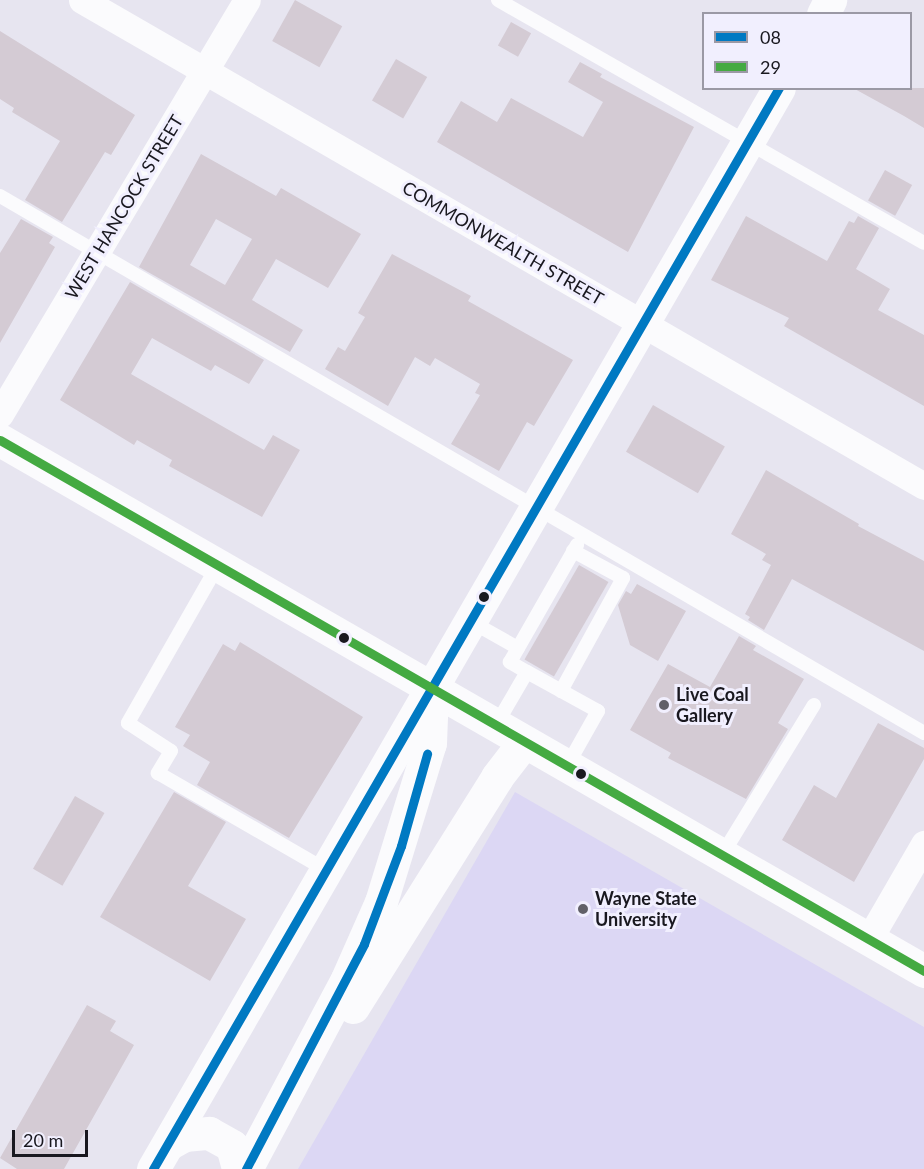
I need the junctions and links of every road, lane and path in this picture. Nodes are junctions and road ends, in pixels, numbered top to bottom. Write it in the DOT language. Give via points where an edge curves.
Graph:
graph roads {
  1 [pos="82,0"];
  2 [pos="247,0"];
  3 [pos="498,0"];
  4 [pos="206,72"];
  5 [pos="778,90"];
  6 [pos="748,141"];
  7 [pos="0,196"];
  8 [pos="924,243"];
  9 [pos="97,250"];
  10 [pos="643,324"];
  11 [pos="0,414"];
  12 [pos="0,440"];
  13 [pos="924,486"];
  14 [pos="535,508"];
  15 [pos="582,535"];
  16 [pos="573,550"];
  17 [pos="218,565"];
  18 [pos="470,621"];
  19 [pos="518,648"];
  20 [pos="527,672"];
  21 [pos="432,687"];
  22 [pos="561,691"];
  23 [pos="814,705"];
  24 [pos="496,725"];
  25 [pos="924,733"];
  26 [pos="524,742"];
  27 [pos="567,766"];
  28 [pos="924,844"];
  29 [pos="722,855"];
  30 [pos="326,871"];
  31 [pos="869,939"];
  32 [pos="924,971"];
  33 [pos="160,1157"];
  34 [pos="246,1163"];
  1 -- 4 [label="street, COMMONWEALTH STREET"];
  2 -- 4 [label="street, WEST HANCOCK STREET"];
  3 -- 6 [label="lane"];
  4 -- 9 [label="street, WEST HANCOCK STREET"];
  4 -- 10 [label="street, COMMONWEALTH STREET"];
  5 -- 6 [label="main road"];
  6 -- 8 [label="lane"];
  6 -- 10 [label="main road"];
  7 -- 9 [label="lane"];
  9 -- 11 [label="street, WEST HANCOCK STREET"];
  9 -- 14 [label="lane"];
  10 -- 13 [label="street, COMMONWEALTH STREET"];
  10 -- 14 [label="main road"];
  12 -- 17 [label="main road"];
  14 -- 15 [label="lane"];
  14 -- 18 [label="main road"];
  15 -- 16 [label="lane"];
  15 -- 25 [label="lane"];
  16 -- 19 [label="lane" via="546,611 532,635"];
  16 -- 22 [label="lane" via="623,578 572,658"];
  17 -- 21 [label="main road"];
  17 -- 30 [label="lane" via="128,723 171,750 158,773"];
  18 -- 19 [label="lane"];
  18 -- 21 [label="main road"];
  19 -- 20 [label="lane" via="510,662"];
  20 -- 22 [label="lane"];
  20 -- 24 [label="lane"];
  21 -- 24 [label="main road"];
  21 -- 30 [label="main road"];
  21 -- 34 [label="main road" via="430,742 381,902 347,979"];
  22 -- 27 [label="lane" via="598,711"];
  23 -- 29 [label="lane"];
  24 -- 26 [label="main road"];
  26 -- 27 [label="main road"];
  26 -- 34 [label="main road" via="497,777 273,1137"];
  27 -- 29 [label="main road"];
  28 -- 31 [label="street"];
  29 -- 31 [label="main road"];
  30 -- 33 [label="main road"];
  31 -- 32 [label="main road"];
  33 -- 34 [label="main road" via="184,1135 209,1133 232,1146"];
}
